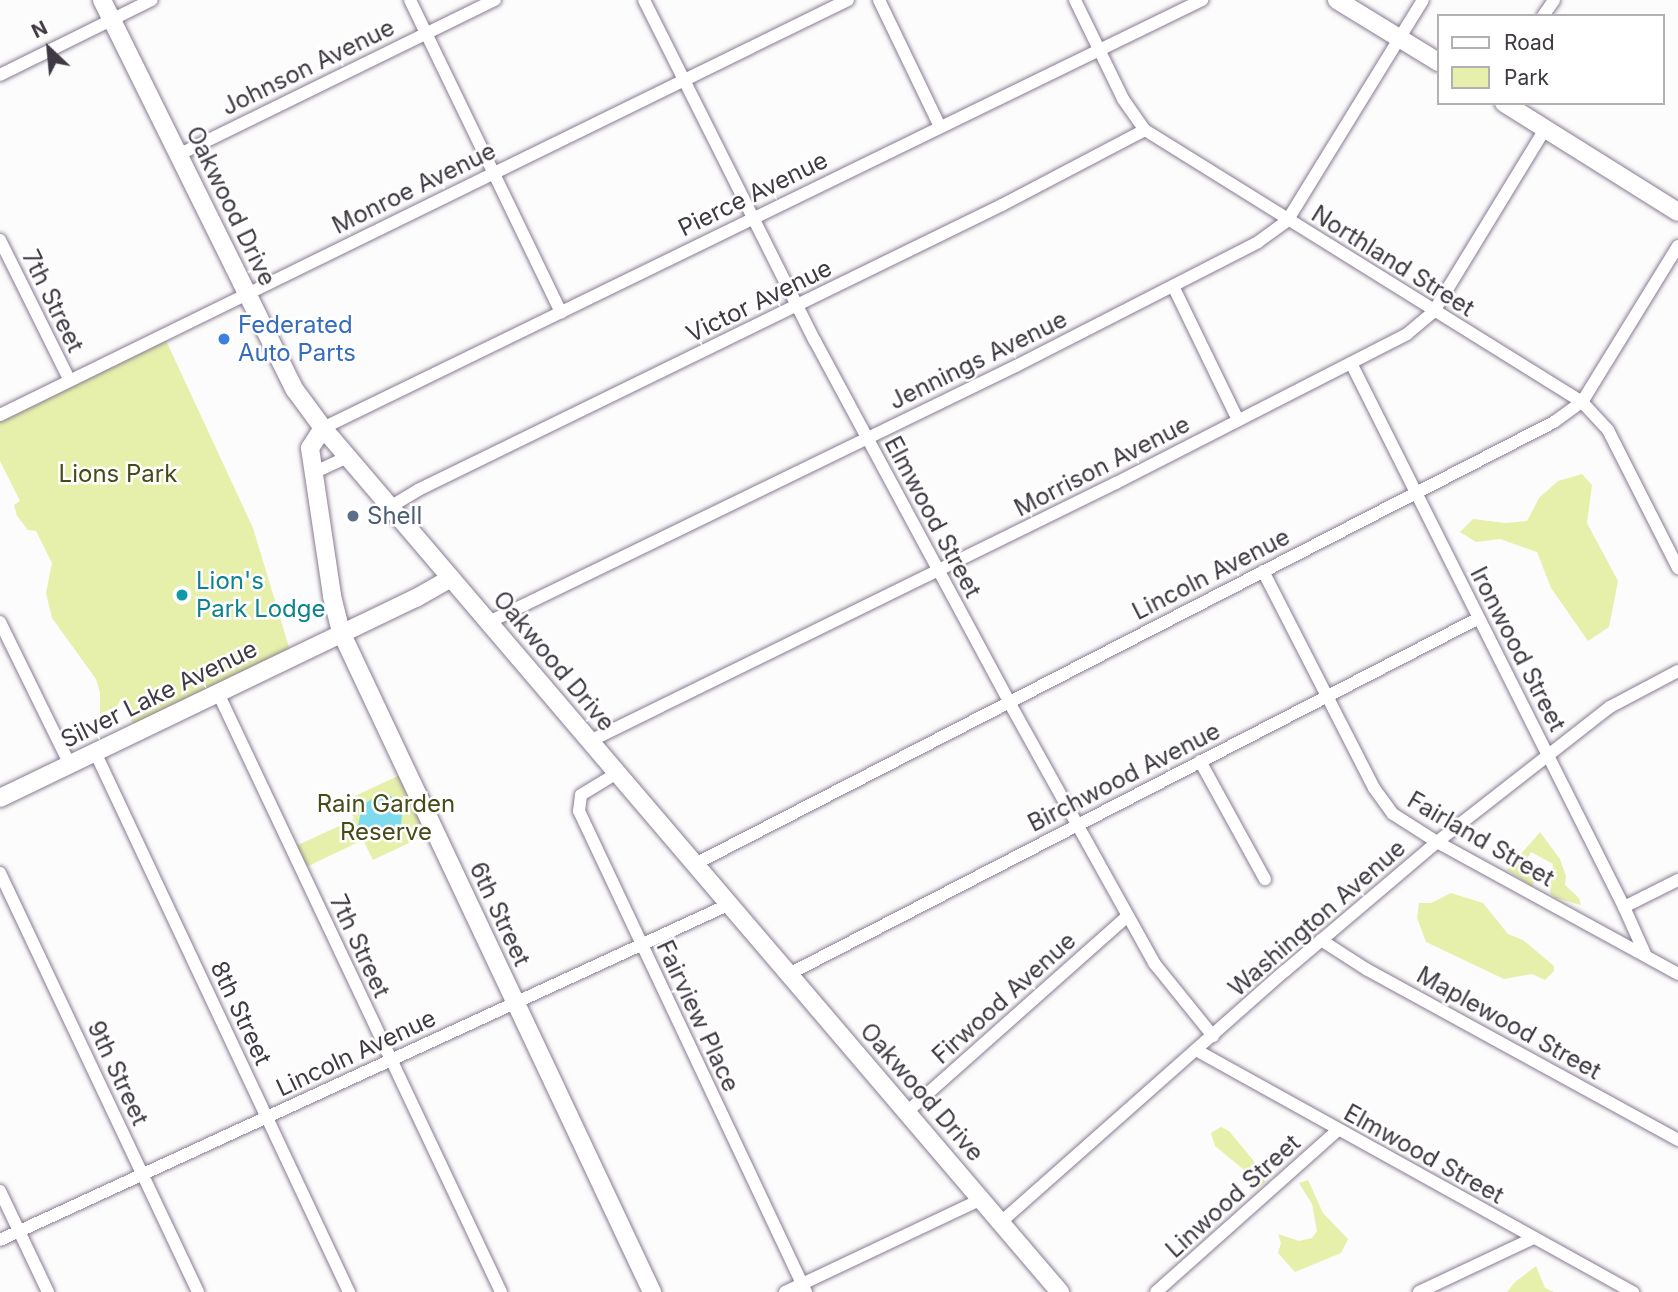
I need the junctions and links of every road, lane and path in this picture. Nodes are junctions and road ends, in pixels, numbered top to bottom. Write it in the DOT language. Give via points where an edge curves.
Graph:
graph roads {
  1 [pos="102,0"];
  2 [pos="152,0"];
  3 [pos="410,0"];
  4 [pos="495,0"];
  5 [pos="645,0"];
  6 [pos="848,0"];
  7 [pos="879,0"];
  8 [pos="1075,0"];
  9 [pos="1202,0"];
  10 [pos="1337,0"];
  11 [pos="1423,0"];
  12 [pos="112,19"];
  13 [pos="426,33"];
  14 [pos="1399,38"];
  15 [pos="1099,50"];
  16 [pos="1436,61"];
  17 [pos="0,75"];
  18 [pos="683,80"];
  19 [pos="1507,105"];
  20 [pos="940,127"];
  21 [pos="1545,129"];
  22 [pos="1145,130"];
  23 [pos="178,155"];
  24 [pos="493,172"];
  25 [pos="1678,212"];
  26 [pos="752,218"];
  27 [pos="1287,221"];
  28 [pos="0,240"];
  29 [pos="1678,246"];
  30 [pos="1173,286"];
  31 [pos="247,293"];
  32 [pos="797,306"];
  33 [pos="1434,311"];
  34 [pos="561,312"];
  35 [pos="1351,363"];
  36 [pos="69,379"];
  37 [pos="1582,402"];
  38 [pos="0,415"];
  39 [pos="1238,420"];
  40 [pos="323,428"];
  41 [pos="866,438"];
  42 [pos="347,457"];
  43 [pos="313,472"];
  44 [pos="1417,493"];
  45 [pos="390,506"];
  46 [pos="1678,568"];
  47 [pos="937,570"];
  48 [pos="1263,572"];
  49 [pos="452,578"];
  50 [pos="1479,618"];
  51 [pos="0,622"];
  52 [pos="489,622"];
  53 [pos="341,632"];
  54 [pos="1678,671"];
  55 [pos="218,693"];
  56 [pos="1327,696"];
  57 [pos="1009,702"];
  58 [pos="590,741"];
  59 [pos="94,752"];
  60 [pos="1548,755"];
  61 [pos="1200,761"];
  62 [pos="70,765"];
  63 [pos="617,773"];
  64 [pos="0,798"];
  65 [pos="1078,824"];
  66 [pos="1437,842"];
  67 [pos="695,864"];
  68 [pos="0,873"];
  69 [pos="1265,879"];
  70 [pos="1678,880"];
  71 [pos="730,904"];
  72 [pos="1625,907"];
  73 [pos="1128,916"];
  74 [pos="1321,940"];
  75 [pos="642,944"];
  76 [pos="1645,954"];
  77 [pos="789,974"];
  78 [pos="1678,974"];
  79 [pos="515,1004"];
  80 [pos="1213,1036"];
  81 [pos="1196,1050"];
  82 [pos="391,1060"];
  83 [pos="908,1111"];
  84 [pos="268,1117"];
  85 [pos="1338,1130"];
  86 [pos="1678,1140"];
  87 [pos="143,1175"];
  88 [pos="0,1191"];
  89 [pos="982,1199"];
  90 [pos="1001,1222"];
  91 [pos="19,1231"];
  92 [pos="1534,1238"];
  93 [pos="0,1240"];
  94 [pos="804,1288"];
  95 [pos="48,1292"];
  96 [pos="198,1292"];
  97 [pos="349,1292"];
  98 [pos="501,1292"];
  99 [pos="652,1292"];
  100 [pos="785,1292"];
  101 [pos="1060,1292"];
  102 [pos="1156,1292"];
  103 [pos="1419,1292"];
  104 [pos="1633,1292"];
  1 -- 12 [label="street, Oakwood Drive"];
  2 -- 12 [label="street"];
  3 -- 13 [label="street"];
  4 -- 13 [label="street, Johnson Avenue"];
  5 -- 18 [label="street, Elmwood Street"];
  6 -- 18 [label="street, Monroe Avenue"];
  7 -- 20 [label="street"];
  8 -- 15 [label="street, Northland Street"];
  9 -- 15 [label="street, Pierce Avenue"];
  10 -- 14 [label="street"];
  11 -- 14 [label="street, Jennings Avenue"];
  12 -- 17 [label="street"];
  12 -- 23 [label="street, Oakwood Drive"];
  13 -- 23 [label="street, Johnson Avenue"];
  13 -- 24 [label="street"];
  14 -- 16 [label="street"];
  14 -- 27 [label="street, Jennings Avenue"];
  15 -- 20 [label="street, Pierce Avenue"];
  15 -- 22 [label="street, Northland Street" via="1123,99"];
  18 -- 24 [label="street, Monroe Avenue"];
  18 -- 26 [label="street, Elmwood Street"];
  19 -- 21 [label="street"];
  20 -- 26 [label="street, Pierce Avenue"];
  21 -- 25 [label="street"];
  21 -- 33 [label="street, Morrison Avenue"];
  22 -- 27 [label="street, Northland Street"];
  22 -- 32 [label="street, Victor Avenue"];
  23 -- 31 [label="street, Oakwood Drive"];
  24 -- 31 [label="street, Monroe Avenue"];
  24 -- 34 [label="street"];
  26 -- 32 [label="street, Elmwood Street"];
  26 -- 34 [label="street, Pierce Avenue"];
  27 -- 30 [label="street, Jennings Avenue" via="1258,242"];
  27 -- 33 [label="street, Northland Street"];
  28 -- 36 [label="street, 7th Street"];
  29 -- 37 [label="street, Lincoln Avenue"];
  30 -- 39 [label="street"];
  30 -- 41 [label="street, Jennings Avenue"];
  31 -- 36 [label="street, Monroe Avenue"];
  31 -- 40 [label="street, Oakwood Drive" via="295,390"];
  32 -- 41 [label="street, Elmwood Street"];
  32 -- 45 [label="street, Victor Avenue"];
  33 -- 35 [label="street, Morrison Avenue" via="1407,334"];
  33 -- 37 [label="street, Northland Street"];
  34 -- 40 [label="street, Pierce Avenue"];
  35 -- 39 [label="street, Morrison Avenue"];
  35 -- 44 [label="street, Ironwood Street"];
  36 -- 38 [label="street, Monroe Avenue"];
  37 -- 44 [label="street, Lincoln Avenue" via="1554,422"];
  37 -- 46 [label="street, Northland Street" via="1608,430"];
  39 -- 47 [label="street, Morrison Avenue"];
  40 -- 42 [label="street, Oakwood Drive"];
  40 -- 43 [label="street, 6th Street" via="310,448"];
  41 -- 47 [label="street, Elmwood Street"];
  41 -- 52 [label="street, Jennings Avenue"];
  42 -- 43 [label="street"];
  42 -- 45 [label="street, Oakwood Drive"];
  43 -- 53 [label="street, 6th Street"];
  44 -- 48 [label="street, Lincoln Avenue"];
  44 -- 50 [label="street, Ironwood Street"];
  45 -- 49 [label="street, Oakwood Drive"];
  47 -- 57 [label="street, Elmwood Street"];
  47 -- 58 [label="street, Morrison Avenue"];
  48 -- 56 [label="street, Fairland Street"];
  48 -- 57 [label="street, Lincoln Avenue"];
  49 -- 52 [label="street, Oakwood Drive"];
  49 -- 53 [label="street, Silver Lake Avenue"];
  50 -- 56 [label="street, Birchwood Avenue"];
  50 -- 60 [label="street, Ironwood Street"];
  51 -- 62 [label="street"];
  52 -- 58 [label="street, Oakwood Drive"];
  53 -- 55 [label="street, Silver Lake Avenue"];
  53 -- 79 [label="street, 6th Street"];
  54 -- 60 [label="street, Washington Avenue" via="1610,707"];
  55 -- 59 [label="street, Silver Lake Avenue"];
  55 -- 82 [label="street, 7th Street"];
  56 -- 61 [label="street, Birchwood Avenue"];
  56 -- 66 [label="street, Fairland Street" via="1383,801 1408,825"];
  57 -- 65 [label="street, Elmwood Street"];
  57 -- 67 [label="street, Lincoln Avenue"];
  58 -- 63 [label="street, Oakwood Drive"];
  59 -- 62 [label="street, Silver Lake Avenue"];
  59 -- 84 [label="street, 8th Street"];
  60 -- 66 [label="street, Washington Avenue"];
  60 -- 72 [label="street, Ironwood Street"];
  61 -- 65 [label="street, Birchwood Avenue"];
  61 -- 69 [label="street"];
  62 -- 64 [label="street, Silver Lake Avenue"];
  63 -- 67 [label="street, Oakwood Drive"];
  63 -- 75 [label="street, Fairview Place" via="581,795 579,811"];
  65 -- 73 [label="street, Elmwood Street"];
  65 -- 77 [label="street, Birchwood Avenue"];
  66 -- 74 [label="street, Washington Avenue"];
  66 -- 76 [label="street, Fairland Street"];
  67 -- 71 [label="street, Oakwood Drive"];
  68 -- 87 [label="street, 9th Street"];
  70 -- 72 [label="street"];
  71 -- 75 [label="street, Lincoln Avenue"];
  71 -- 77 [label="street, Oakwood Drive"];
  72 -- 76 [label="street, Ironwood Street"];
  73 -- 80 [label="street, Elmwood Street" via="1162,976"];
  73 -- 83 [label="street, Firwood Avenue"];
  74 -- 80 [label="street, Washington Avenue"];
  74 -- 86 [label="street, Maplewood Street"];
  75 -- 79 [label="street, Lincoln Avenue"];
  75 -- 94 [label="street, Fairview Place"];
  76 -- 78 [label="street, Fairland Street"];
  77 -- 83 [label="street, Oakwood Drive"];
  79 -- 82 [label="street, Lincoln Avenue"];
  79 -- 99 [label="street, 6th Street"];
  80 -- 81 [label="street, Washington Avenue"];
  81 -- 85 [label="street, Elmwood Street"];
  81 -- 90 [label="street, Washington Avenue"];
  82 -- 84 [label="street, Lincoln Avenue"];
  82 -- 98 [label="street, 7th Street"];
  83 -- 89 [label="street, Oakwood Drive"];
  84 -- 87 [label="street, Lincoln Avenue"];
  84 -- 97 [label="street, 8th Street"];
  85 -- 92 [label="street, Elmwood Street"];
  85 -- 102 [label="street, Linwood Street"];
  87 -- 91 [label="street, Lincoln Avenue"];
  87 -- 96 [label="street, 9th Street"];
  88 -- 91 [label="street"];
  89 -- 90 [label="street, Oakwood Drive"];
  89 -- 94 [label="street"];
  90 -- 101 [label="street, Oakwood Drive"];
  91 -- 93 [label="street, Lincoln Avenue"];
  91 -- 95 [label="street"];
  92 -- 103 [label="street"];
  92 -- 104 [label="street, Elmwood Street"];
  94 -- 100 [label="street"];
}
